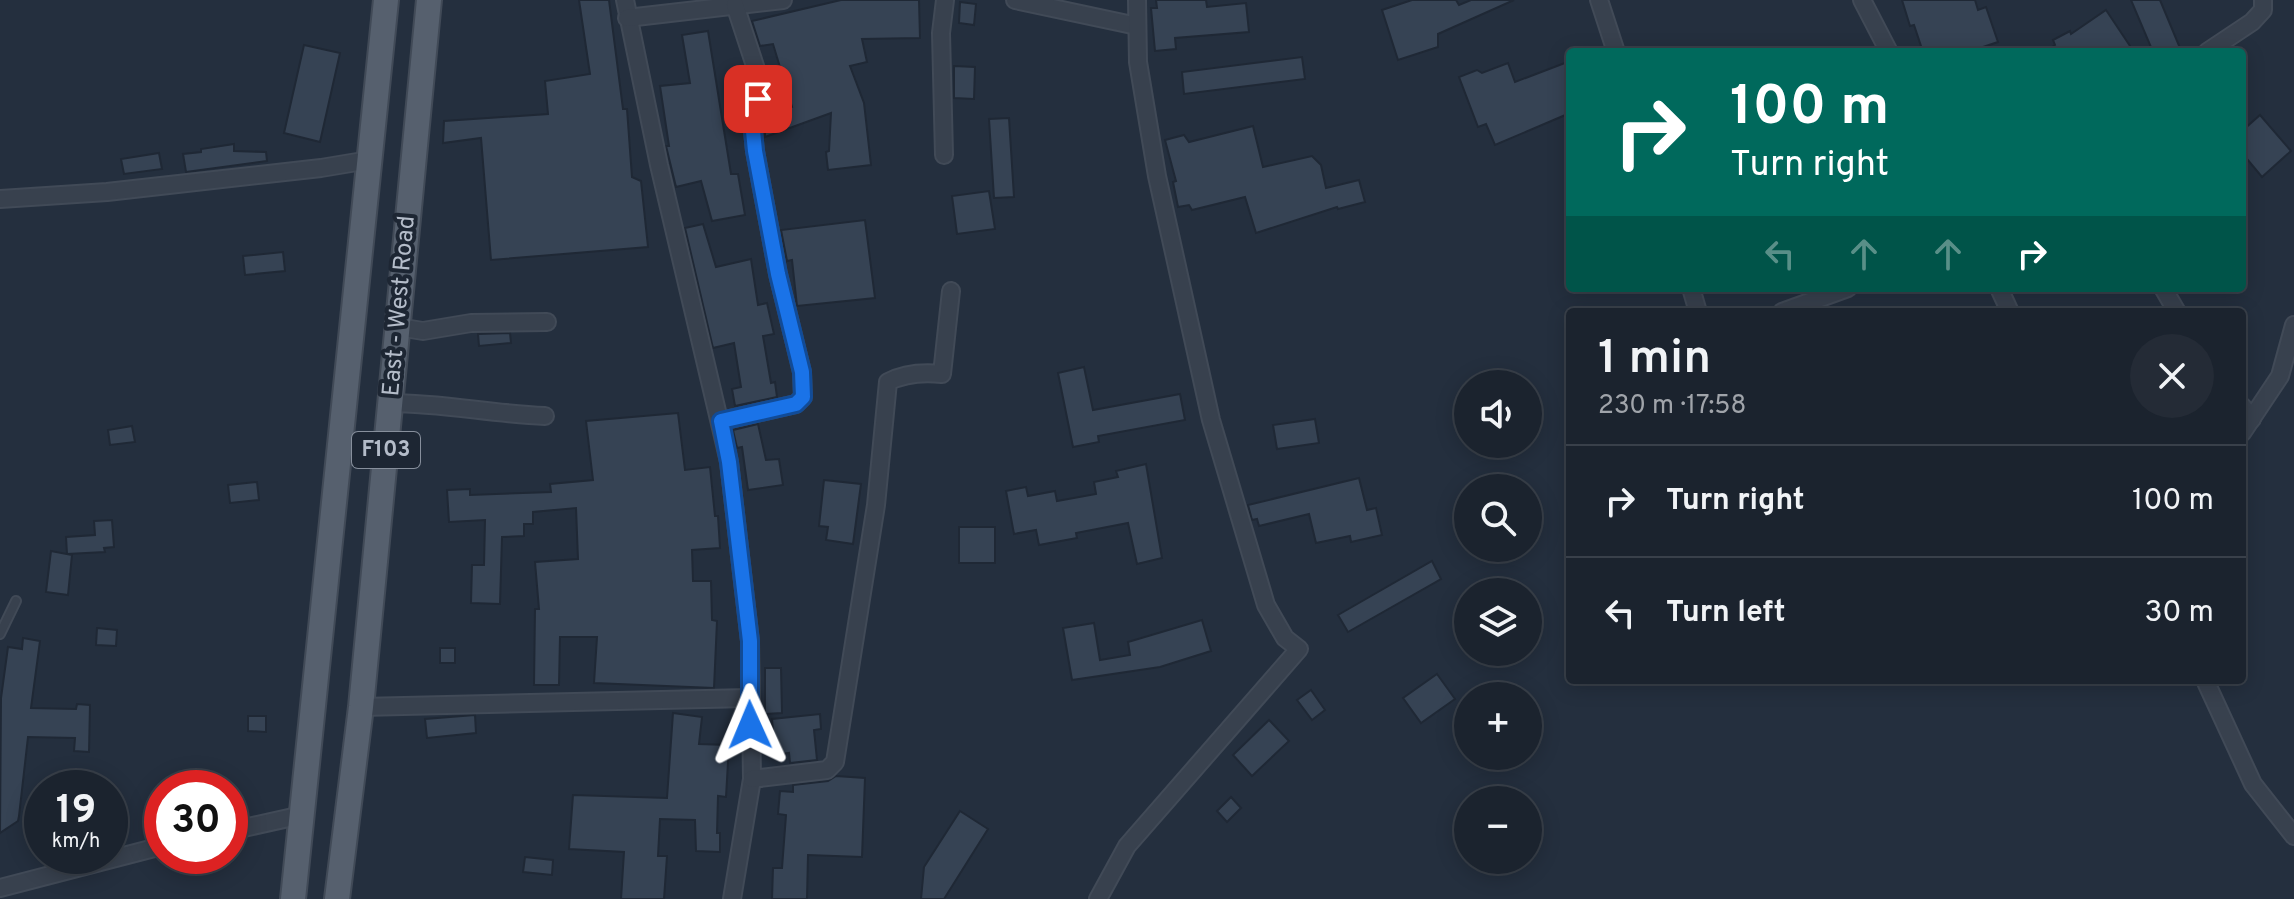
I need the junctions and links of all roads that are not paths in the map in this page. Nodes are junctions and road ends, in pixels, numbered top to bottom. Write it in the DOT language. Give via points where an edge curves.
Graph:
graph roads {
  1 [pos="386,0"];
  2 [pos="429,0"];
  3 [pos="625,0"];
  4 [pos="783,0"];
  5 [pos="945,0"];
  6 [pos="1015,0"];
  7 [pos="1137,0"];
  8 [pos="1599,0"];
  9 [pos="1862,0"];
  10 [pos="2263,0"];
  11 [pos="735,5"];
  12 [pos="627,18"];
  13 [pos="1137,26"];
  14 [pos="1615,48"];
  15 [pos="1887,48"];
  16 [pos="2213,48"];
  17 [pos="944,155"];
  18 [pos="369,160"];
  19 [pos="0,199"];
  20 [pos="951,291"];
  21 [pos="1837,292"];
  22 [pos="1793,308"];
  23 [pos="547,322"];
  24 [pos="2294,325"];
  25 [pos="398,327"];
  26 [pos="390,403"];
  27 [pos="2247,412"];
  28 [pos="545,416"];
  29 [pos="721,421"];
  30 [pos="16,601"];
  31 [pos="0,634"];
  32 [pos="2207,684"];
  33 [pos="749,698"];
  34 [pos="361,707"];
  35 [pos="752,779"];
  36 [pos="302,815"];
  37 [pos="248,827"];
  38 [pos="2294,836"];
  39 [pos="144,851"];
  40 [pos="0,888"];
  41 [pos="293,899"];
  42 [pos="337,899"];
  43 [pos="732,899"];
  44 [pos="1098,899"];
  1 -- 18 [label="main road, East - West Road / F103"];
  2 -- 25 [label="main road, East - West Road / F103"];
  3 -- 12 [label="street"];
  4 -- 11 [label="street"];
  5 -- 17 [label="street"];
  6 -- 13 [label="street"];
  7 -- 13 [label="street"];
  8 -- 14 [label="street"];
  9 -- 15 [label="street"];
  10 -- 16 [label="street" via="2263,10 2252,22"];
  11 -- 12 [label="street"];
  11 -- 29 [label="street" via="758,75 752,121 755,151 803,397 796,404"];
  12 -- 29 [label="street"];
  13 -- 44 [label="street" via="1157,176 1211,420 1266,605 1285,638 1299,649 1127,846"];
  18 -- 19 [label="street" via="107,192"];
  18 -- 36 [label="main road, East - West Road / F103"];
  20 -- 35 [label="street" via="942,374 899,376 888,382 876,505 835,762 827,770"];
  21 -- 22 [label="street"];
  23 -- 25 [label="street" via="471,323 423,331"];
  24 -- 27 [label="street" via="2280,376"];
  25 -- 26 [label="main road, East - West Road / F103"];
  26 -- 28 [label="street"];
  26 -- 34 [label="main road, East - West Road / F103"];
  29 -- 33 [label="street" via="750,641"];
  30 -- 31 [label="lane"];
  32 -- 38 [label="street" via="2253,784"];
  33 -- 34 [label="street"];
  33 -- 35 [label="street"];
  34 -- 42 [label="main road, East - West Road / F103"];
  35 -- 43 [label="street"];
  36 -- 37 [label="street"];
  36 -- 41 [label="main road, East - West Road / F103"];
  39 -- 40 [label="street"];
}
